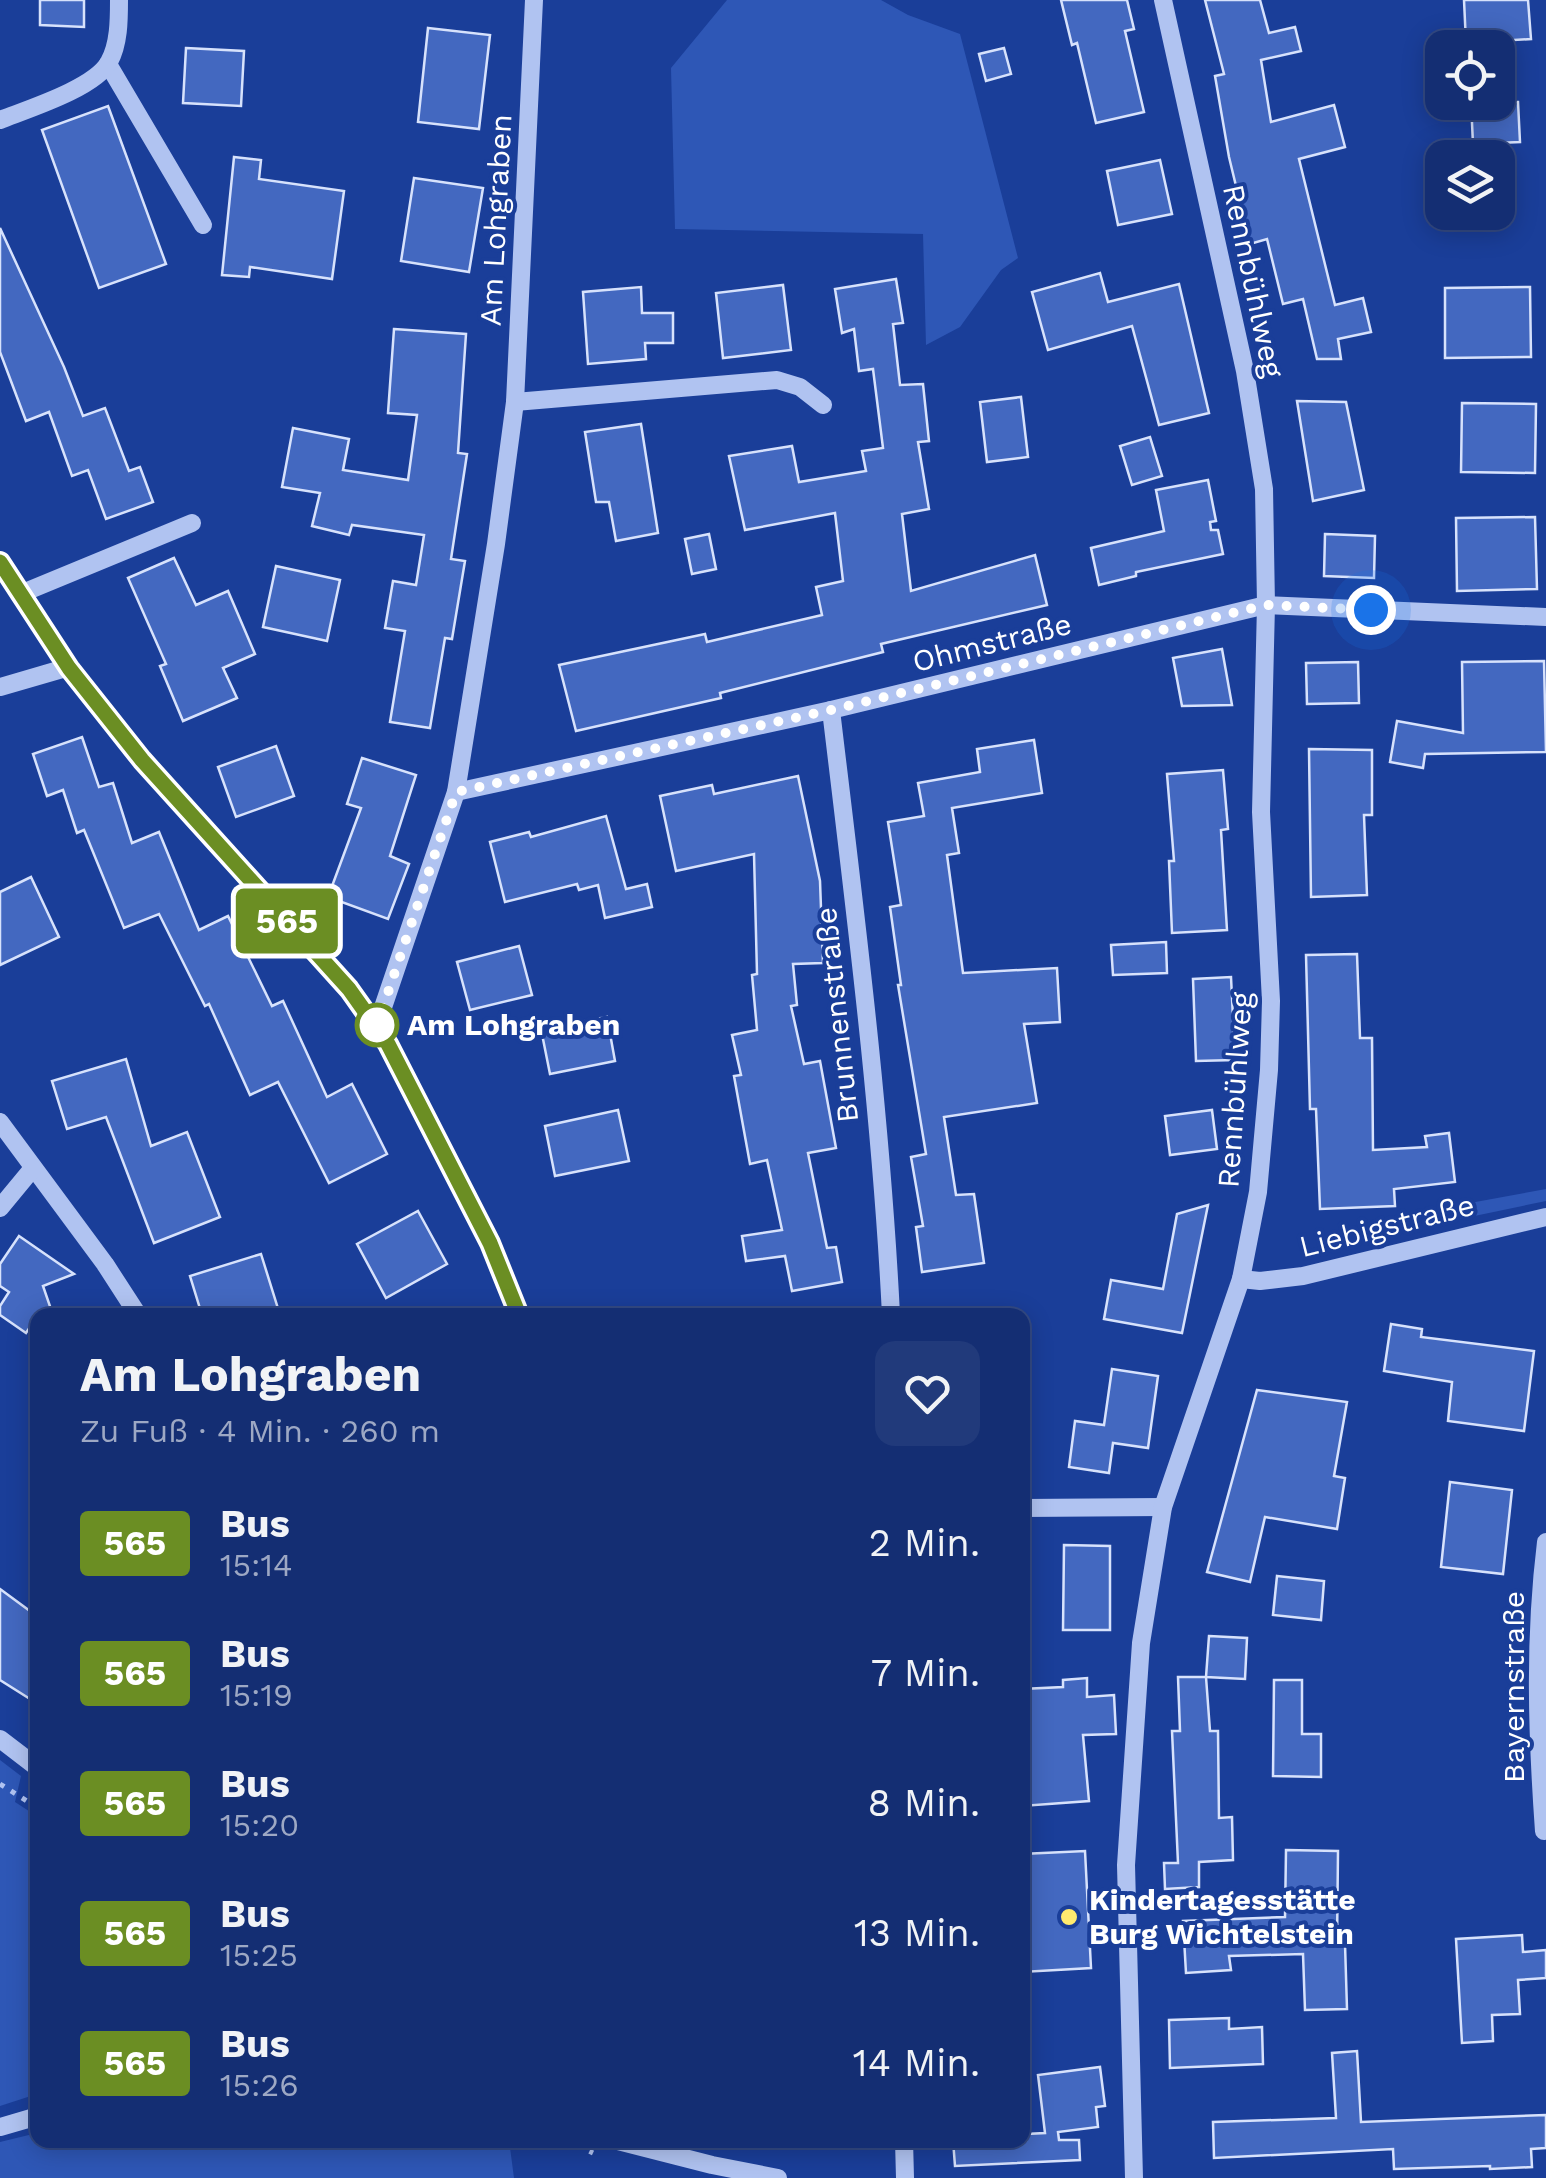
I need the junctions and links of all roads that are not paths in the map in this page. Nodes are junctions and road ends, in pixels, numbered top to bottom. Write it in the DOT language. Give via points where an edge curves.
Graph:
graph roads {
  1 [pos="119,0"];
  2 [pos="534,0"];
  3 [pos="1163,0"];
  4 [pos="108,64"];
  5 [pos="0,120"];
  6 [pos="203,225"];
  7 [pos="515,402"];
  8 [pos="823,405"];
  9 [pos="192,523"];
  10 [pos="0,562"];
  11 [pos="20,594"];
  12 [pos="1266,605"];
  13 [pos="1546,616"];
  14 [pos="69,668"];
  15 [pos="0,687"];
  16 [pos="831,710"];
  17 [pos="456,792"];
  18 [pos="378,1026"];
  19 [pos="0,1122"];
  20 [pos="34,1168"];
  21 [pos="0,1208"];
  22 [pos="1546,1217"];
  23 [pos="1241,1279"];
  24 [pos="134,1308"];
  25 [pos="516,1308"];
  26 [pos="890,1308"];
  27 [pos="1163,1507"];
  28 [pos="1030,1508"];
  29 [pos="1546,1542"];
  30 [pos="0,1740"];
  31 [pos="30,1762"];
  32 [pos="1544,1831"];
  33 [pos="30,2118"];
  34 [pos="0,2127"];
  35 [pos="645,2148"];
  36 [pos="904,2148"];
  37 [pos="778,2178"];
  38 [pos="906,2178"];
  39 [pos="1134,2178"];
  1 -- 4 [label="street"];
  2 -- 7 [label="street, Am Lohgraben"];
  3 -- 12 [label="street, Rennbühlweg" via="1256,432"];
  4 -- 5 [label="street" via="87,82"];
  4 -- 6 [label="street"];
  7 -- 8 [label="street" via="776,380 800,387"];
  7 -- 17 [label="street, Am Lohgraben"];
  9 -- 11 [label="street"];
  10 -- 11 [label="street"];
  11 -- 14 [label="street"];
  12 -- 13 [label="street, Ohmstraße"];
  12 -- 16 [label="street, Ohmstraße"];
  12 -- 23 [label="street, Rennbühlweg" via="1261,812 1269,1070 1258,1192"];
  14 -- 15 [label="street"];
  14 -- 18 [label="street"];
  16 -- 17 [label="street, Ohmstraße"];
  16 -- 26 [label="street, Brunnenstraße" via="886,1214"];
  17 -- 18 [label="street, Am Lohgraben"];
  18 -- 25 [label="street" via="490,1243"];
  19 -- 20 [label="street"];
  20 -- 21 [label="street"];
  20 -- 24 [label="street"];
  22 -- 23 [label="street, Liebigstraße" via="1303,1276"];
  23 -- 27 [label="street, Rennbühlweg"];
  27 -- 28 [label="street"];
  27 -- 39 [label="street, Rennbühlweg" via="1141,1643 1126,1865"];
  29 -- 32 [label="street, Bayernstraße" via="1536,1667"];
  30 -- 31 [label="street"];
  33 -- 34 [label="street"];
  35 -- 37 [label="street"];
  36 -- 38 [label="street"];
}
